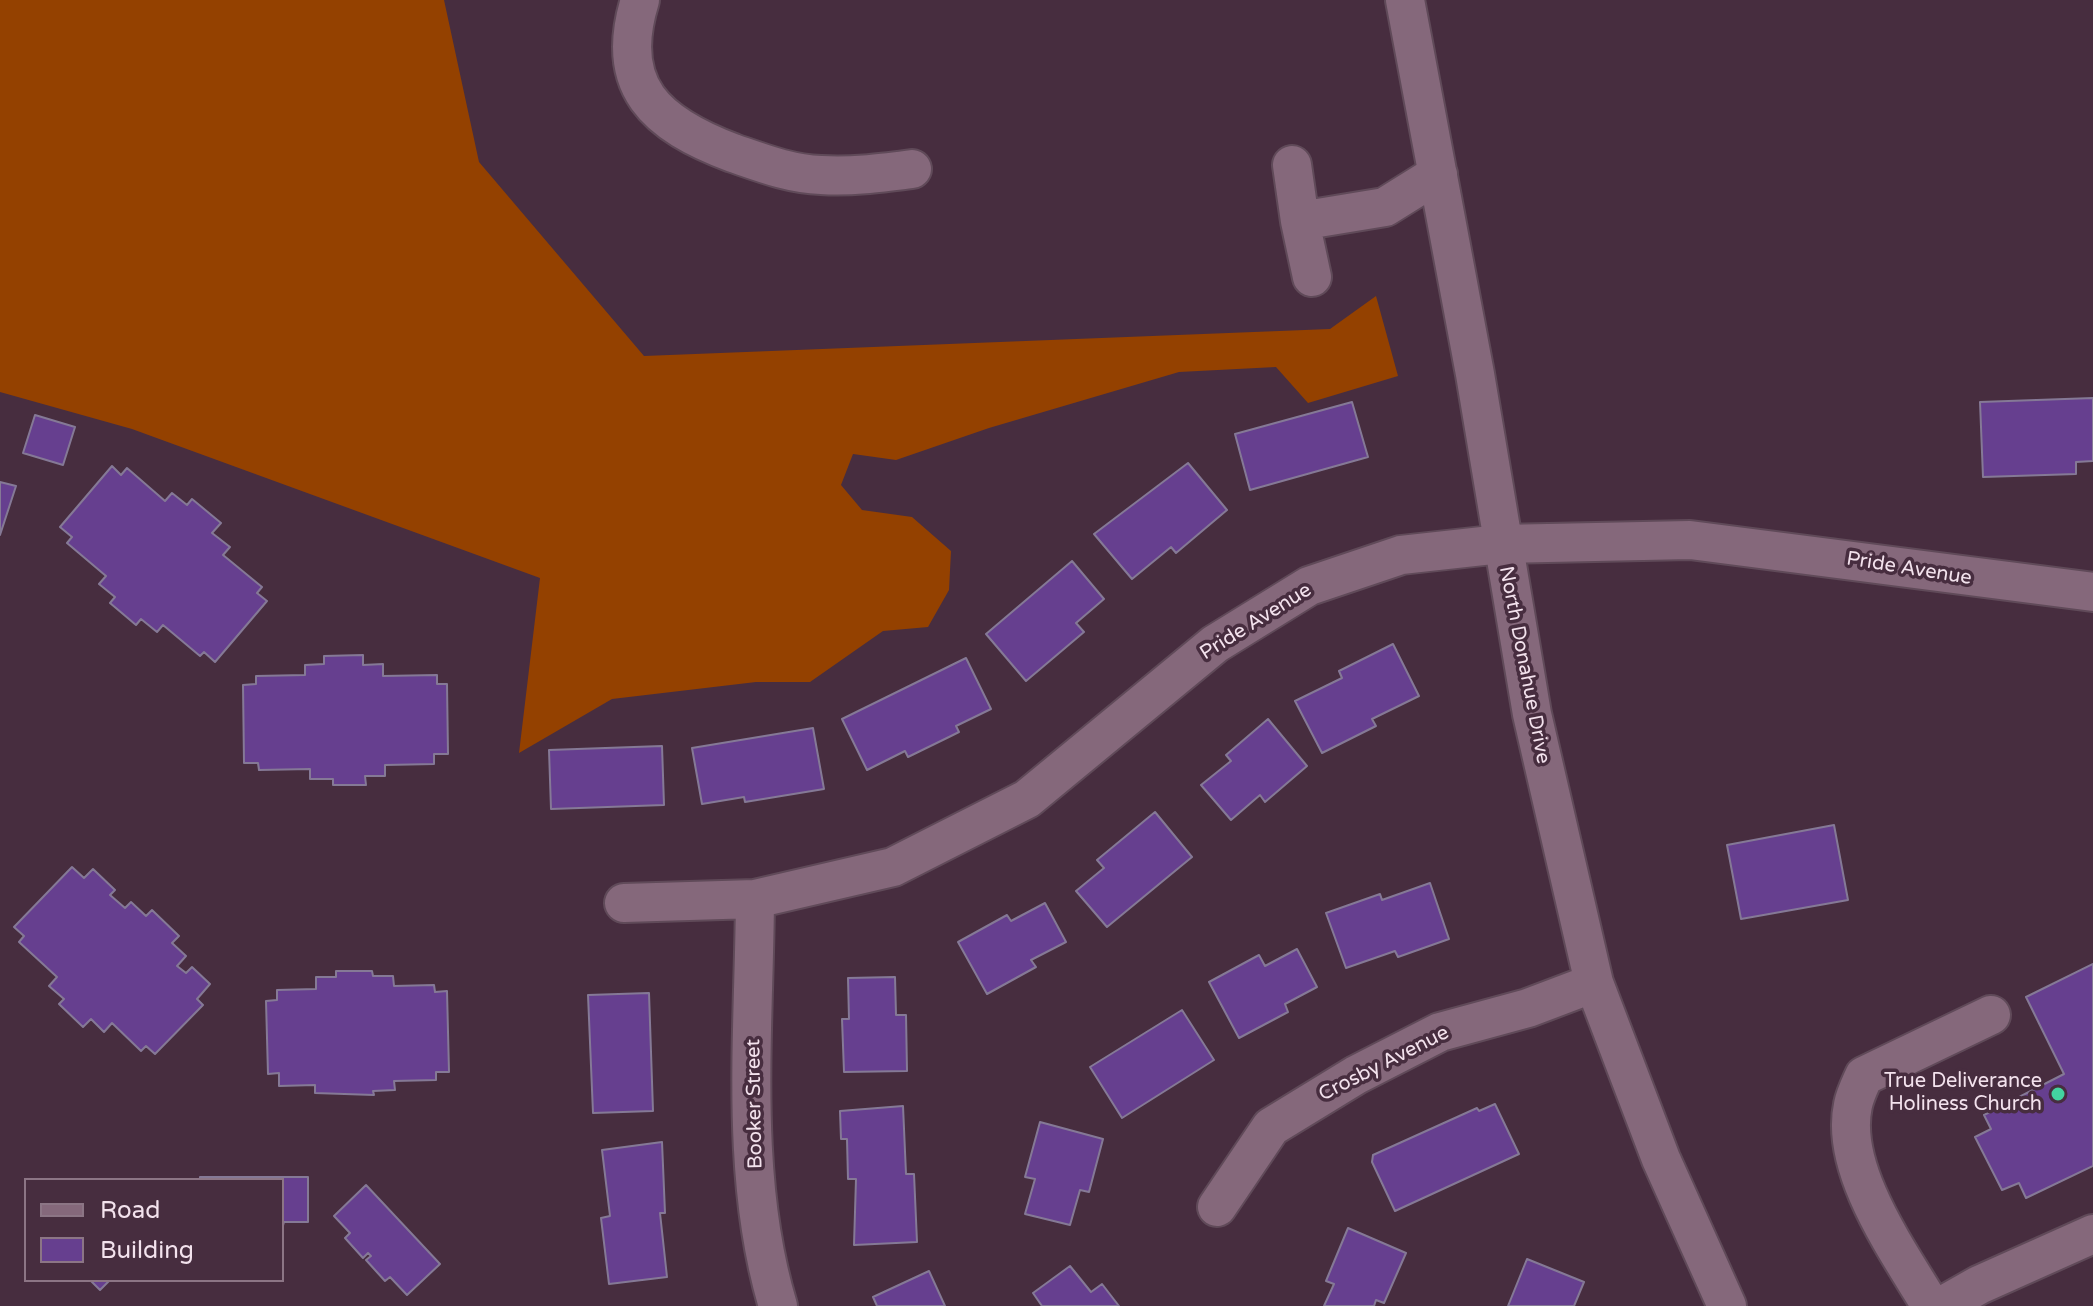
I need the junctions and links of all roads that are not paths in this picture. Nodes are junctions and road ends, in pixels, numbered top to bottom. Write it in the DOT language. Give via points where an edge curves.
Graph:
graph roads {
  1 [pos="640,0"];
  2 [pos="1405,0"];
  3 [pos="1292,165"];
  4 [pos="912,169"];
  5 [pos="1438,174"];
  6 [pos="1300,221"];
  7 [pos="1312,277"];
  8 [pos="1501,544"];
  9 [pos="2093,592"];
  10 [pos="755,899"];
  11 [pos="624,903"];
  12 [pos="1594,983"];
  13 [pos="1991,1015"];
  14 [pos="1217,1207"];
  15 [pos="2093,1234"];
  16 [pos="1985,1296"];
  17 [pos="778,1306"];
  18 [pos="1727,1306"];
  19 [pos="1931,1306"];
  20 [pos="1942,1306"];
  1 -- 4 [label="street" via="629,33 634,74 657,112 691,137 775,168 819,175"];
  2 -- 5 [label="street, North Donahue Drive"];
  3 -- 6 [label="street"];
  5 -- 6 [label="street" via="1385,207"];
  5 -- 8 [label="street, North Donahue Drive"];
  6 -- 7 [label="street"];
  8 -- 9 [label="street, Pride Avenue" via="1690,540"];
  8 -- 10 [label="street, Pride Avenue" via="1401,555 1309,586 1215,644 1027,799 893,867"];
  8 -- 12 [label="street, North Donahue Drive" via="1532,714"];
  10 -- 11 [label="street, Pride Avenue"];
  10 -- 17 [label="street, Booker Street" via="752,1115 762,1254"];
  12 -- 14 [label="street, Crosby Avenue" via="1440,1032 1356,1075 1271,1127"];
  12 -- 18 [label="street, North Donahue Drive" via="1661,1159"];
  13 -- 19 [label="street" via="1864,1076 1853,1106 1852,1147 1874,1210"];
  15 -- 16 [label="street"];
  16 -- 20 [label="street"];
}
